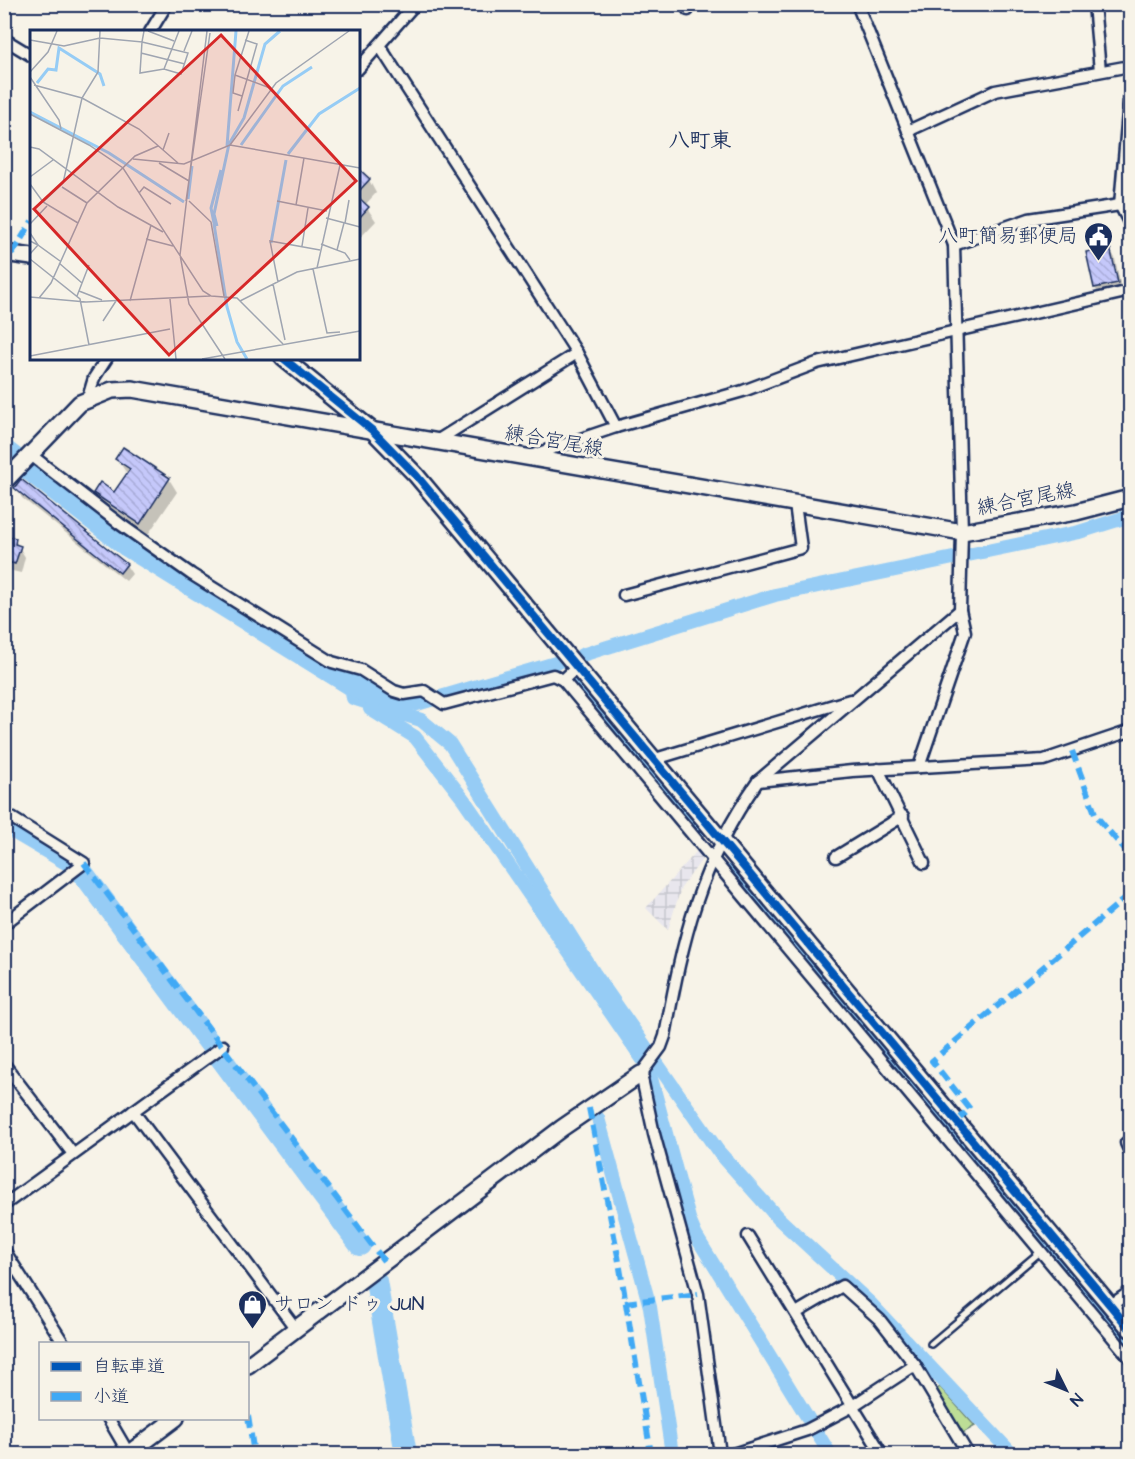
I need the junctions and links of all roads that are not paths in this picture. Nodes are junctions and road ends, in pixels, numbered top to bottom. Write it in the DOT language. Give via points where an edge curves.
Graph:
graph roads {
  1 [pos="167,4"];
  2 [pos="415,4"];
  3 [pos="856,4"];
  4 [pos="1094,4"];
  5 [pos="151,30"];
  6 [pos="4,39"];
  7 [pos="379,45"];
  8 [pos="30,55"];
  9 [pos="1131,66"];
  10 [pos="360,67"];
  11 [pos="1100,71"];
  12 [pos="1131,89"];
  13 [pos="908,131"];
  14 [pos="1120,205"];
  15 [pos="1131,224"];
  16 [pos="954,245"];
  17 [pos="4,253"];
  18 [pos="30,257"];
  19 [pos="1131,291"];
  20 [pos="958,330"];
  21 [pos="577,353"];
  22 [pos="106,360"];
  23 [pos="285,360"];
  24 [pos="88,398"];
  25 [pos="616,427"];
  26 [pos="373,431"];
  27 [pos="434,442"];
  28 [pos="31,455"];
  29 [pos="528,457"];
  30 [pos="4,482"];
  31 [pos="1131,498"];
  32 [pos="795,504"];
  33 [pos="962,532"];
  34 [pos="624,595"];
  35 [pos="960,610"];
  36 [pos="576,668"];
  37 [pos="563,680"];
  38 [pos="854,698"];
  39 [pos="1131,731"];
  40 [pos="652,760"];
  41 [pos="919,767"];
  42 [pos="878,769"];
  43 [pos="758,781"];
  44 [pos="4,813"];
  45 [pos="903,816"];
  46 [pos="721,842"];
  47 [pos="836,857"];
  48 [pos="713,859"];
  49 [pos="924,862"];
  50 [pos="4,924"];
  51 [pos="223,1046"];
  52 [pos="4,1064"];
  53 [pos="643,1071"];
  54 [pos="133,1111"];
  55 [pos="1131,1141"];
  56 [pos="1131,1152"];
  57 [pos="73,1154"];
  58 [pos="4,1205"];
  59 [pos="748,1236"];
  60 [pos="4,1250"];
  61 [pos="1040,1252"];
  62 [pos="1065,1267"];
  63 [pos="1131,1292"];
  64 [pos="1111,1305"];
  65 [pos="796,1313"];
  66 [pos="296,1329"];
  67 [pos="1131,1329"];
  68 [pos="63,1342"];
  69 [pos="931,1344"];
  70 [pos="1131,1358"];
  71 [pos="249,1364"];
  72 [pos="915,1365"];
  73 [pos="851,1407"];
  74 [pos="109,1420"];
  75 [pos="175,1420"];
  76 [pos="128,1454"];
  77 [pos="720,1455"];
  78 [pos="733,1455"];
  79 [pos="882,1455"];
  80 [pos="968,1455"];
  1 -- 5 [label="street"];
  2 -- 7 [label="street"];
  3 -- 13 [label="street"];
  4 -- 11 [label="street"];
  6 -- 8 [label="street"];
  7 -- 10 [label="street"];
  7 -- 21 [label="street"];
  9 -- 11 [label="street"];
  11 -- 13 [label="street" via="995,91"];
  12 -- 14 [label="street"];
  13 -- 16 [label="street"];
  14 -- 15 [label="street"];
  14 -- 16 [label="street" via="1029,219"];
  16 -- 20 [label="street"];
  17 -- 18 [label="street"];
  19 -- 20 [label="street"];
  20 -- 25 [label="street" via="817,363 743,391"];
  20 -- 33 [label="street"];
  21 -- 25 [label="street"];
  21 -- 27 [label="street"];
  22 -- 24 [label="street" via="94,378"];
  23 -- 26 [label="street"];
  24 -- 26 [label="street, 練合宮尾線" via="112,390 132,389"];
  24 -- 28 [label="street, 練合宮尾線"];
  25 -- 29 [label="street"];
  26 -- 27 [label="street, 練合宮尾線"];
  26 -- 36 [label="street" via="416,475"];
  27 -- 29 [label="street, 練合宮尾線"];
  28 -- 30 [label="street, 練合宮尾線"];
  28 -- 37 [label="street" via="191,574 332,662 361,670 394,692 424,691 444,704 553,675"];
  29 -- 32 [label="street, 練合宮尾線"];
  31 -- 33 [label="street, 練合宮尾線"];
  32 -- 33 [label="street, 練合宮尾線"];
  32 -- 34 [label="street" via="801,548"];
  33 -- 35 [label="street"];
  35 -- 38 [label="street"];
  35 -- 41 [label="street" via="965,632"];
  36 -- 37 [label="street"];
  36 -- 40 [label="street"];
  37 -- 48 [label="street"];
  38 -- 40 [label="street"];
  38 -- 43 [label="street"];
  39 -- 41 [label="street" via="1044,760"];
  40 -- 46 [label="street"];
  41 -- 42 [label="street"];
  42 -- 43 [label="street"];
  42 -- 45 [label="street"];
  43 -- 46 [label="street"];
  44 -- 50 [label="street" via="84,863"];
  45 -- 47 [label="street"];
  45 -- 49 [label="street"];
  46 -- 48 [label="street"];
  46 -- 62 [label="street"];
  48 -- 53 [label="street" via="700,885 680,952 661,1047"];
  48 -- 61 [label="street"];
  51 -- 54 [label="street"];
  52 -- 57 [label="street"];
  53 -- 66 [label="street"];
  53 -- 77 [label="street" via="654,1134 698,1294"];
  54 -- 57 [label="street"];
  54 -- 66 [label="street"];
  55 -- 56 [label="street" via="1126,1143"];
  57 -- 58 [label="street"];
  59 -- 65 [label="street"];
  60 -- 68 [label="street"];
  61 -- 62 [label="street"];
  61 -- 69 [label="lane"];
  62 -- 64 [label="street"];
  62 -- 70 [label="street"];
  63 -- 64 [label="street"];
  64 -- 67 [label="street"];
  65 -- 72 [label="street" via="842,1286 880,1320"];
  65 -- 73 [label="street"];
  66 -- 71 [label="street"];
  72 -- 73 [label="street"];
  72 -- 80 [label="street"];
  73 -- 78 [label="street" via="807,1431"];
  73 -- 79 [label="street"];
  74 -- 76 [label="street"];
  75 -- 76 [label="street"];
}
